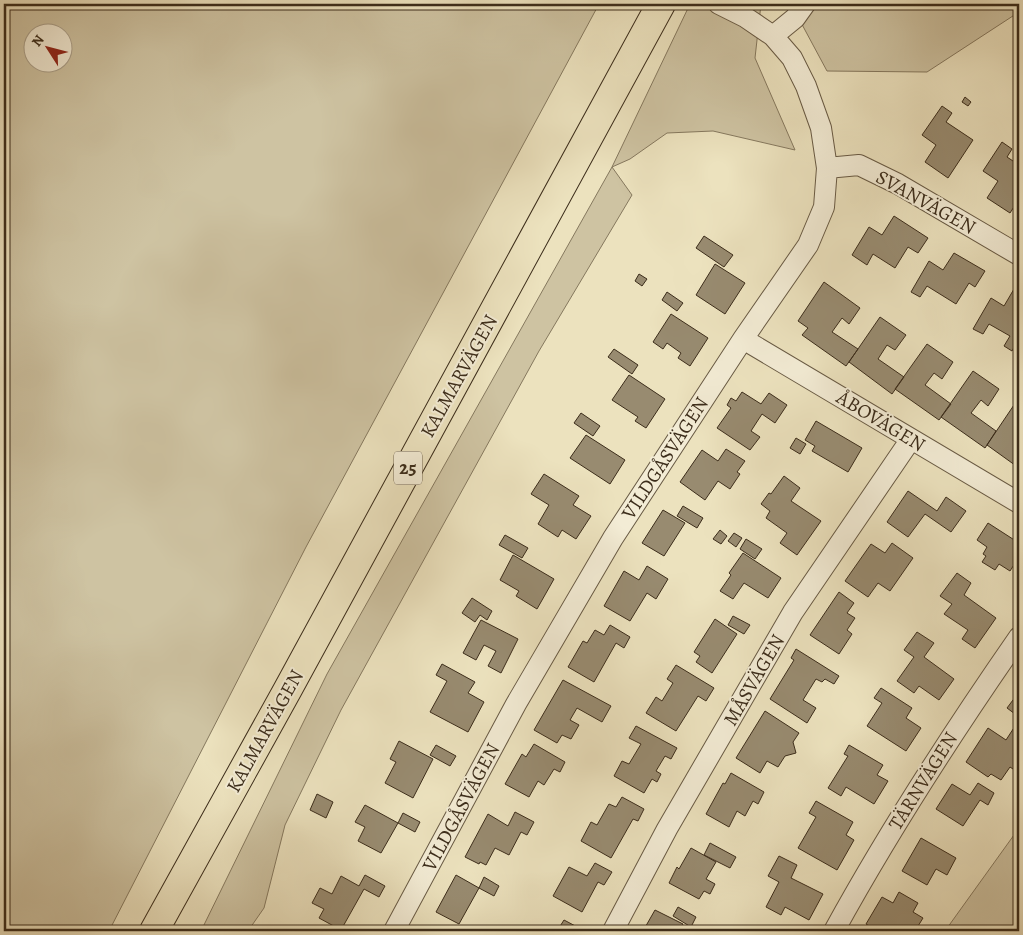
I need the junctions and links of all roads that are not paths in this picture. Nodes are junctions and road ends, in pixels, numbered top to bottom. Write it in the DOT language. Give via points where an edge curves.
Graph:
graph roads {
  1 [pos="661,4"];
  2 [pos="719,4"];
  3 [pos="805,4"];
  4 [pos="773,36"];
  5 [pos="827,168"];
  6 [pos="1019,255"];
  7 [pos="743,339"];
  8 [pos="911,439"];
  9 [pos="1019,503"];
  10 [pos="1019,637"];
  11 [pos="154,931"];
  12 [pos="394,931"];
  13 [pos="613,931"];
  14 [pos="834,931"];
  1 -- 11 [label="highway, KALMARVÄGEN / 25"];
  2 -- 4 [label="street, VILDGÅSVÄGEN"];
  3 -- 4 [label="street" via="795,18"];
  4 -- 5 [label="street, VILDGÅSVÄGEN" via="792,58 806,86 821,128"];
  5 -- 6 [label="street, SVANVÄGEN" via="859,165 898,184"];
  5 -- 7 [label="street, VILDGÅSVÄGEN" via="824,206 808,245"];
  7 -- 8 [label="street, ÅBOVÄGEN"];
  7 -- 12 [label="street, VILDGÅSVÄGEN" via="608,546 516,704"];
  8 -- 9 [label="street, ÅBOVÄGEN"];
  8 -- 13 [label="street, MÅSVÄGEN" via="793,612 667,829"];
  10 -- 14 [label="street, TÄRNVÄGEN" via="960,721"];
}
